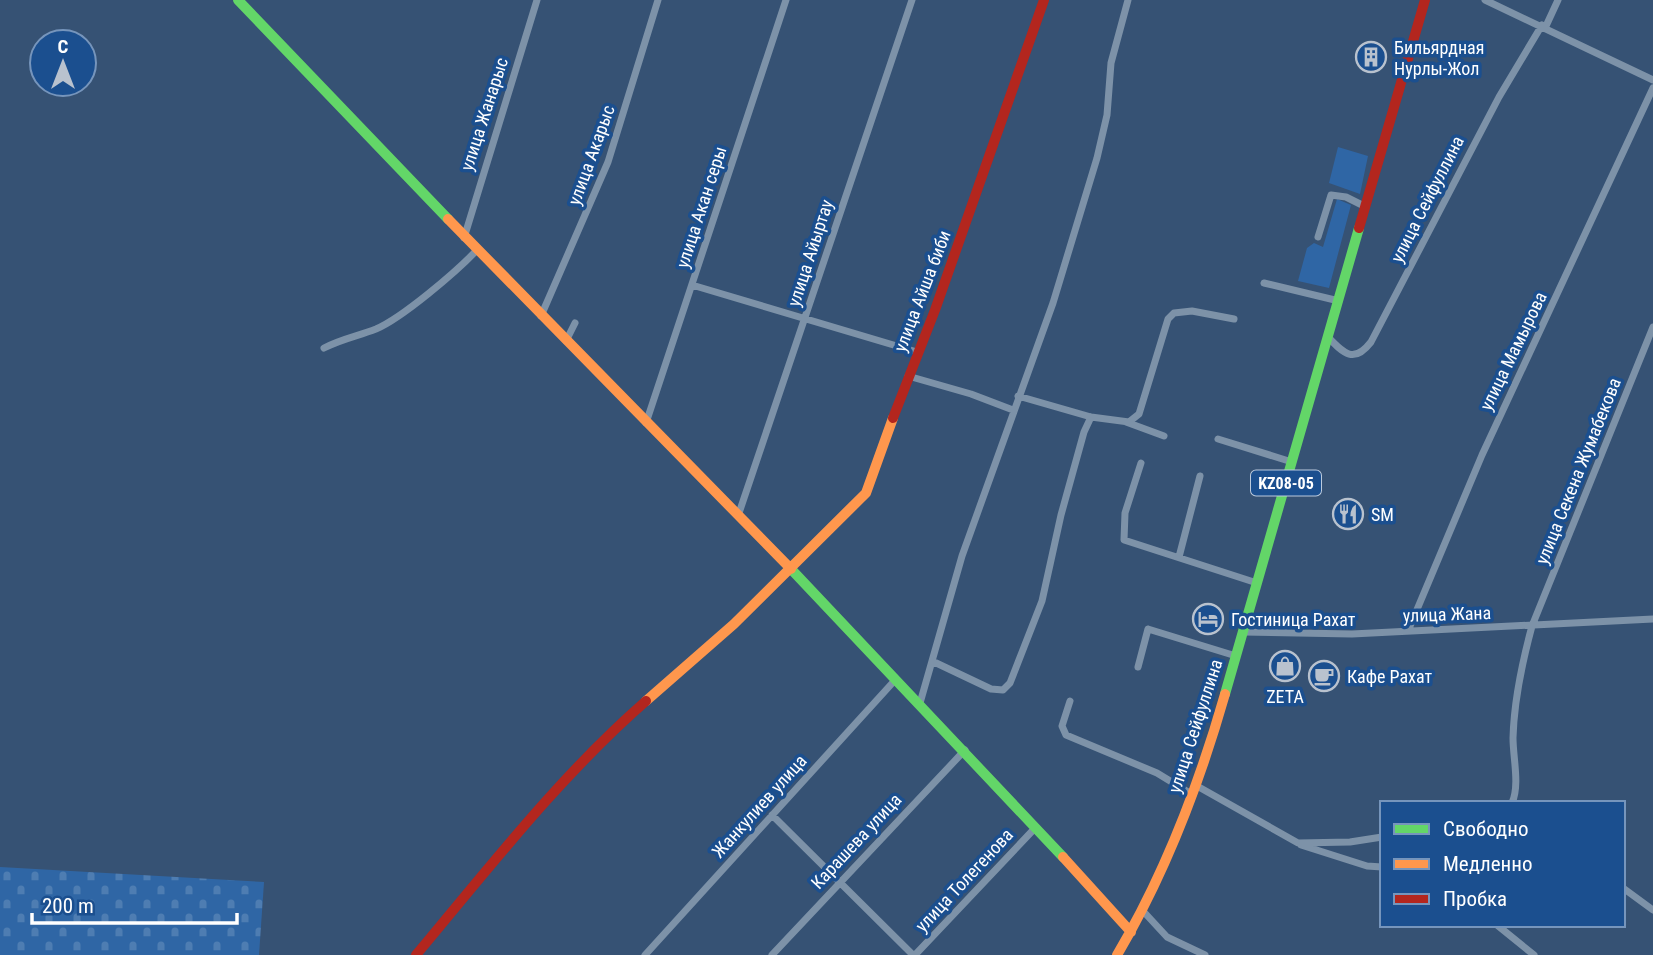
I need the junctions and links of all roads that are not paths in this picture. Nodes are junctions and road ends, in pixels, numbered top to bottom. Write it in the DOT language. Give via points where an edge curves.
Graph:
graph roads {
  1 [pos="238,0"];
  2 [pos="537,0"];
  3 [pos="658,0"];
  4 [pos="786,0"];
  5 [pos="912,0"];
  6 [pos="1044,0"];
  7 [pos="1128,0"];
  8 [pos="1425,0"];
  9 [pos="1485,0"];
  10 [pos="1559,0"];
  11 [pos="1544,26"];
  12 [pos="1653,80"];
  13 [pos="1653,88"];
  14 [pos="1366,207"];
  15 [pos="1318,237"];
  16 [pos="464,238"];
  17 [pos="476,251"];
  18 [pos="1264,283"];
  19 [pos="692,285"];
  20 [pos="1339,301"];
  21 [pos="541,316"];
  22 [pos="805,318"];
  23 [pos="1234,319"];
  24 [pos="575,323"];
  25 [pos="1653,327"];
  26 [pos="1328,337"];
  27 [pos="566,341"];
  28 [pos="324,348"];
  29 [pos="917,352"];
  30 [pos="908,376"];
  31 [pos="1018,396"];
  32 [pos="1013,410"];
  33 [pos="1091,417"];
  34 [pos="1125,422"];
  35 [pos="646,423"];
  36 [pos="1164,436"];
  37 [pos="1218,439"];
  38 [pos="1292,462"];
  39 [pos="1141,463"];
  40 [pos="1200,476"];
  41 [pos="738,516"];
  42 [pos="1179,557"];
  43 [pos="791,569"];
  44 [pos="1257,583"];
  45 [pos="1653,619"];
  46 [pos="1532,626"];
  47 [pos="1408,631"];
  48 [pos="1243,632"];
  49 [pos="1236,656"];
  50 [pos="932,661"];
  51 [pos="1138,667"];
  52 [pos="896,679"];
  53 [pos="1070,701"];
  54 [pos="920,703"];
  55 [pos="965,750"];
  56 [pos="1195,791"];
  57 [pos="1514,801"];
  58 [pos="772,815"];
  59 [pos="1036,827"];
  60 [pos="1380,837"];
  61 [pos="1298,843"];
  62 [pos="1380,867"];
  63 [pos="839,882"];
  64 [pos="1625,889"];
  65 [pos="1653,910"];
  66 [pos="1143,911"];
  67 [pos="1499,927"];
  68 [pos="1131,932"];
  69 [pos="1122,953"];
  70 [pos="774,954"];
  71 [pos="416,955"];
  72 [pos="645,955"];
  73 [pos="914,955"];
  74 [pos="1205,955"];
  75 [pos="1534,955"];
  1 -- 16 [label="street"];
  2 -- 16 [label="street, улица Жанарыс"];
  3 -- 21 [label="street, улица Акарыс" via="608,162"];
  4 -- 19 [label="street, улица Акан серы"];
  5 -- 22 [label="street, улица Айыртау"];
  6 -- 29 [label="street, улица Айша биби"];
  7 -- 31 [label="street" via="1111,63 1107,116 1097,158 1053,303"];
  8 -- 14 [label="street, улица Сейфуллина / KZ08-05"];
  9 -- 11 [label="street"];
  10 -- 11 [label="street"];
  11 -- 12 [label="street"];
  11 -- 26 [label="street, улица Сейфуллина" via="1499,97 1371,342 1354,356"];
  13 -- 47 [label="street, улица Мамырова" via="1482,454"];
  14 -- 15 [label="street" via="1331,195"];
  14 -- 20 [label="street, улица Сейфуллина / KZ08-05"];
  16 -- 17 [label="street"];
  17 -- 21 [label="street"];
  17 -- 28 [label="street" via="456,273 377,328"];
  18 -- 20 [label="street"];
  19 -- 22 [label="street"];
  19 -- 35 [label="street, улица Акан серы"];
  20 -- 26 [label="street, улица Сейфуллина / KZ08-05"];
  21 -- 27 [label="street"];
  22 -- 29 [label="street"];
  22 -- 41 [label="street, улица Айыртау"];
  23 -- 34 [label="street" via="1192,311 1174,313 1168,319 1139,415"];
  24 -- 27 [label="street"];
  25 -- 46 [label="street, улица Секена Жумабекова"];
  26 -- 38 [label="street, улица Сейфуллина / KZ08-05"];
  27 -- 35 [label="street"];
  29 -- 30 [label="street, улица Айша биби"];
  30 -- 32 [label="street"];
  30 -- 43 [label="street, улица Айша биби" via="866,493"];
  31 -- 32 [label="street"];
  31 -- 33 [label="street"];
  32 -- 50 [label="street"];
  33 -- 34 [label="street"];
  33 -- 50 [label="street" via="1061,515 1042,601 1010,683 1003,690 991,689"];
  34 -- 36 [label="street"];
  35 -- 41 [label="street"];
  37 -- 38 [label="street"];
  38 -- 44 [label="street, улица Сейфуллина / KZ08-05"];
  39 -- 42 [label="street" via="1125,513 1124,540"];
  40 -- 42 [label="street"];
  41 -- 43 [label="street"];
  42 -- 44 [label="street"];
  43 -- 52 [label="street"];
  43 -- 71 [label="street, улица Айша биби" via="603,743 500,854"];
  44 -- 48 [label="street, улица Сейфуллина / KZ08-05"];
  45 -- 46 [label="street, улица Жана"];
  46 -- 47 [label="street, улица Жана"];
  46 -- 57 [label="street, улица Секена Жумабекова" via="1515,713"];
  47 -- 48 [label="street, улица Жана"];
  48 -- 49 [label="street, улица Сейфуллина / KZ08-05"];
  49 -- 51 [label="street" via="1148,629"];
  49 -- 56 [label="street, улица Сейфуллина / KZ08-05"];
  50 -- 54 [label="street"];
  52 -- 54 [label="street"];
  52 -- 58 [label="street, Жанкулиев улица"];
  53 -- 56 [label="street" via="1062,726 1066,735"];
  54 -- 55 [label="street"];
  55 -- 59 [label="street"];
  55 -- 63 [label="street, Карашева улица"];
  56 -- 61 [label="street"];
  56 -- 66 [label="street, улица Сейфуллина / KZ08-05"];
  58 -- 63 [label="street"];
  58 -- 72 [label="street, Жанкулиев улица"];
  59 -- 68 [label="street"];
  59 -- 73 [label="street, улица Толегенова"];
  60 -- 61 [label="street"];
  61 -- 62 [label="street"];
  63 -- 70 [label="street, Карашева улица"];
  63 -- 73 [label="street"];
  64 -- 65 [label="street"];
  66 -- 68 [label="street, улица Сейфуллина / KZ08-05"];
  66 -- 74 [label="street" via="1167,937"];
  67 -- 75 [label="street"];
  68 -- 69 [label="street, улица Сейфуллина / KZ08-05"];
}
